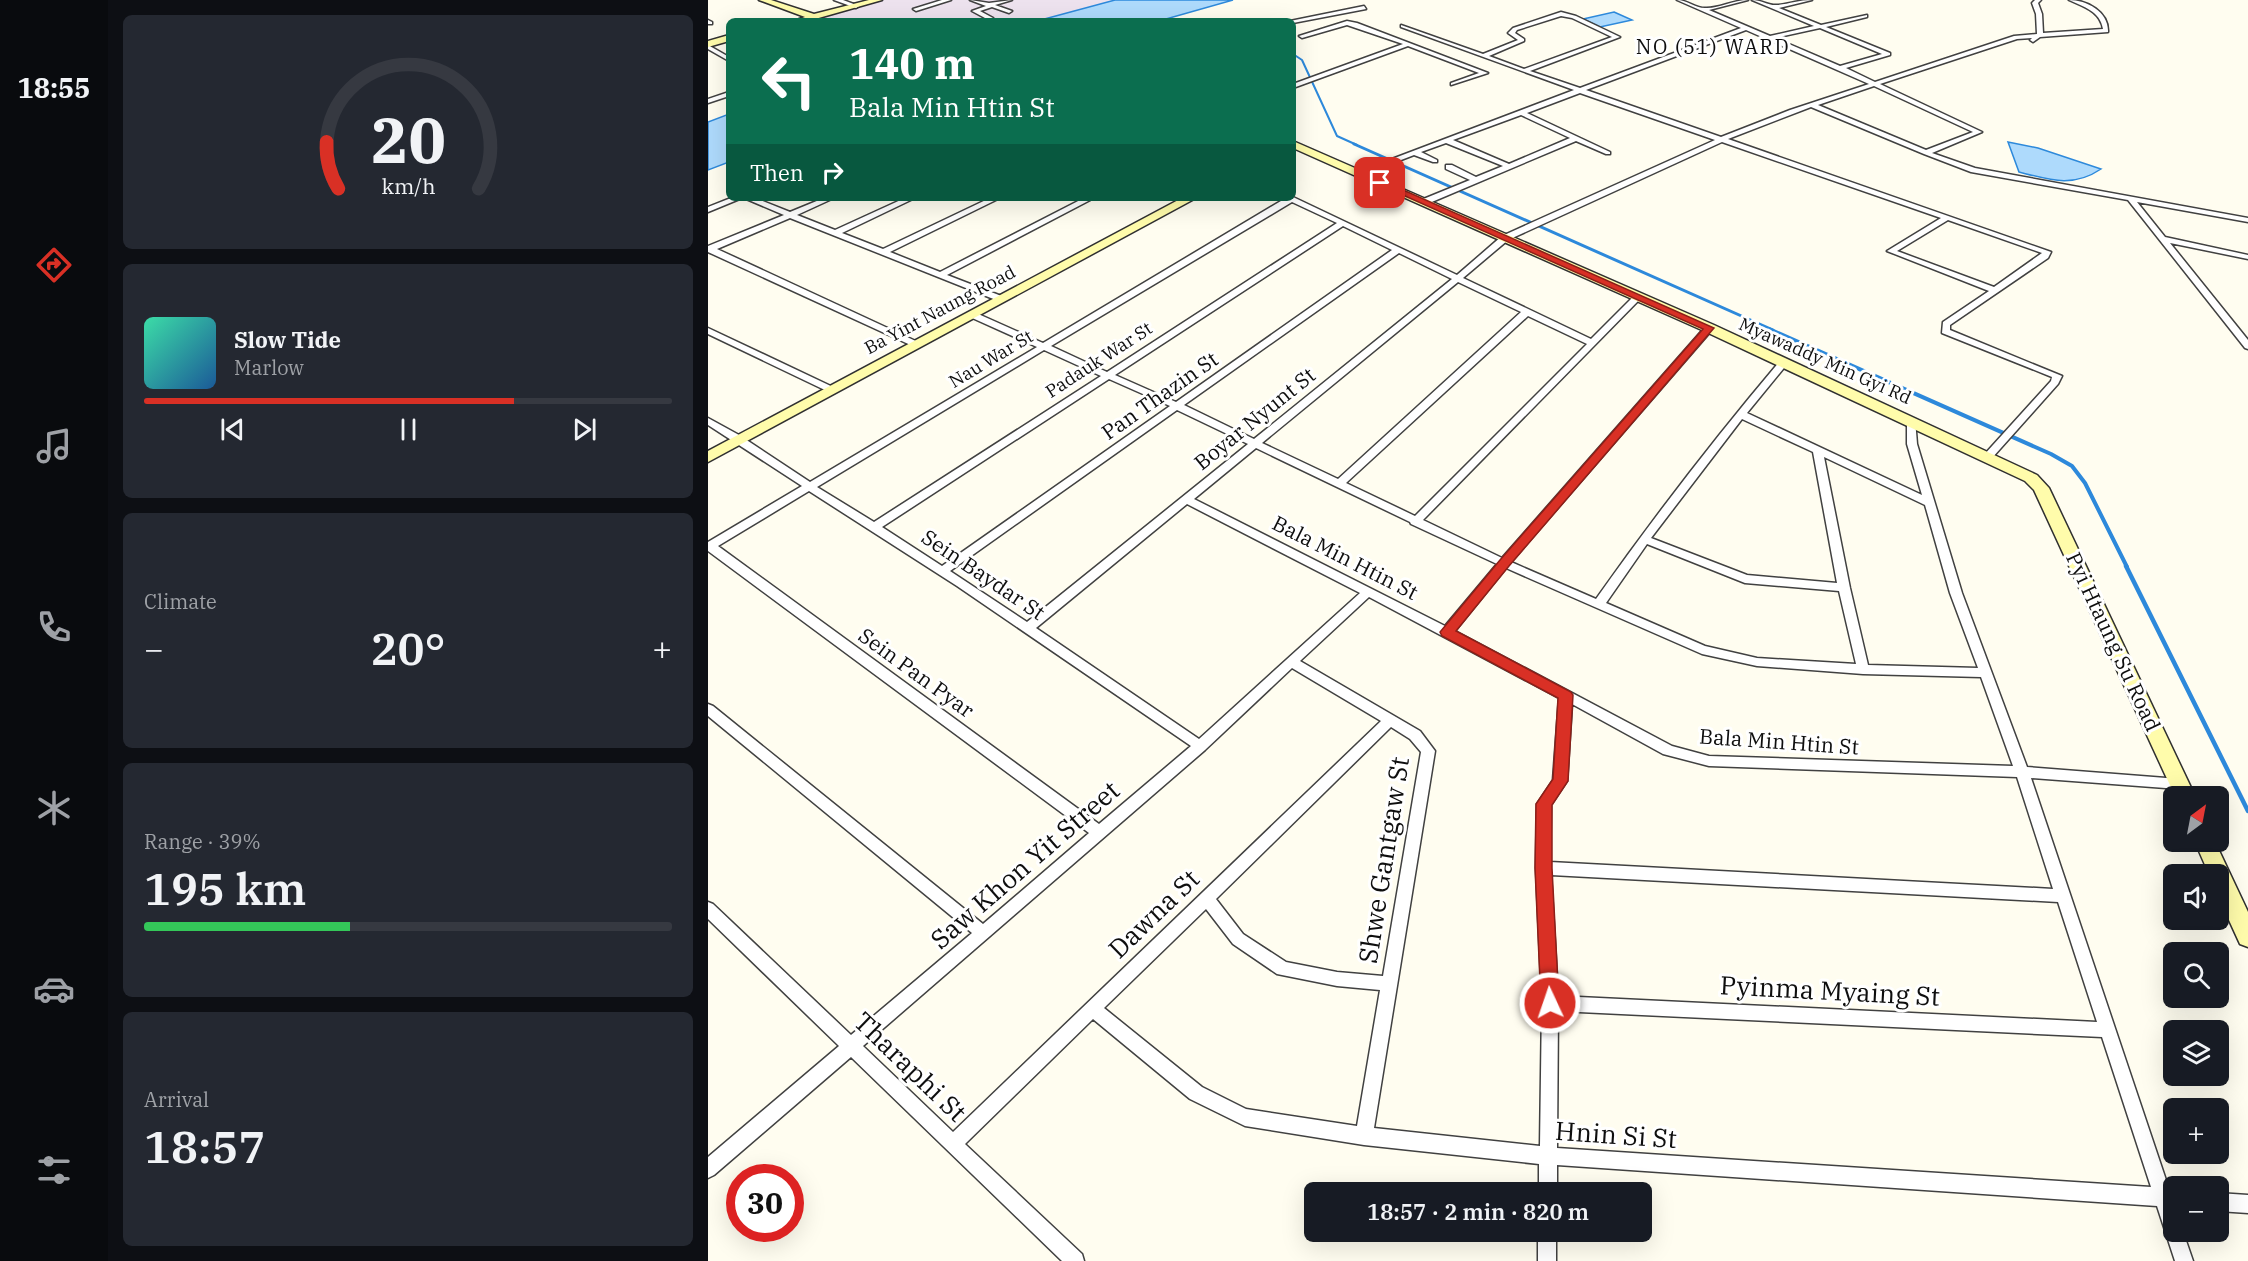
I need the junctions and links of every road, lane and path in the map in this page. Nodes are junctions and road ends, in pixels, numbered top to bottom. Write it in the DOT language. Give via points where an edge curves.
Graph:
graph roads {
  1 [pos="763,0"];
  2 [pos="837,0"];
  3 [pos="878,0"];
  4 [pos="948,0"];
  5 [pos="973,0"];
  6 [pos="1009,0"];
  7 [pos="1356,0"];
  8 [pos="1680,0"];
  9 [pos="1745,0"];
  10 [pos="1755,0"];
  11 [pos="1809,0"];
  12 [pos="2037,0"];
  13 [pos="2072,0"];
  14 [pos="989,5"];
  15 [pos="856,6"];
  16 [pos="1774,8"];
  17 [pos="916,9"];
  18 [pos="1704,10"];
  19 [pos="1008,11"];
  20 [pos="1865,16"];
  21 [pos="815,18"];
  22 [pos="821,18"];
  23 [pos="990,18"];
  24 [pos="1296,20"];
  25 [pos="1403,26"];
  26 [pos="1821,26"];
  27 [pos="1747,28"];
  28 [pos="2040,34"];
  29 [pos="1302,36"];
  30 [pos="1770,38"];
  31 [pos="726,39"];
  32 [pos="1408,44"];
  33 [pos="708,46"];
  34 [pos="2015,46"];
  35 [pos="2007,49"];
  36 [pos="1974,51"];
  37 [pos="1483,56"];
  38 [pos="726,57"];
  39 [pos="1840,68"];
  40 [pos="1524,71"];
  41 [pos="1453,84"];
  42 [pos="1875,84"];
  43 [pos="1296,85"];
  44 [pos="1578,90"];
  45 [pos="726,95"];
  46 [pos="708,101"];
  47 [pos="1813,105"];
  48 [pos="1520,112"];
  49 [pos="1576,138"];
  50 [pos="1446,140"];
  51 [pos="1720,140"];
  52 [pos="1296,145"];
  53 [pos="1414,152"];
  54 [pos="1608,153"];
  55 [pos="1926,153"];
  56 [pos="1435,161"];
  57 [pos="1509,166"];
  58 [pos="1449,167"];
  59 [pos="1359,173"];
  60 [pos="1476,180"];
  61 [pos="2130,198"];
  62 [pos="1296,200"];
  63 [pos="730,201"];
  64 [pos="756,201"];
  65 [pos="823,201"];
  66 [pos="904,201"];
  67 [pos="990,201"];
  68 [pos="1084,201"];
  69 [pos="1178,201"];
  70 [pos="1286,201"];
  71 [pos="1424,202"];
  72 [pos="708,210"];
  73 [pos="791,215"];
  74 [pos="1947,218"];
  75 [pos="2248,220"];
  76 [pos="1343,223"];
  77 [pos="835,233"];
  78 [pos="1505,238"];
  79 [pos="2164,239"];
  80 [pos="709,249"];
  81 [pos="1398,250"];
  82 [pos="883,252"];
  83 [pos="2248,257"];
  84 [pos="940,275"];
  85 [pos="1458,279"];
  86 [pos="1995,290"];
  87 [pos="1638,297"];
  88 [pos="1001,299"];
  89 [pos="1527,312"];
  90 [pos="973,315"];
  91 [pos="1709,328"];
  92 [pos="708,330"];
  93 [pos="1592,343"];
  94 [pos="917,345"];
  95 [pos="1044,346"];
  96 [pos="2248,346"];
  97 [pos="1783,363"];
  98 [pos="1108,374"];
  99 [pos="832,390"];
  100 [pos="1178,406"];
  101 [pos="1740,414"];
  102 [pos="708,421"];
  103 [pos="1912,421"];
  104 [pos="741,439"];
  105 [pos="1253,443"];
  106 [pos="1818,450"];
  107 [pos="1988,456"];
  108 [pos="708,457"];
  109 [pos="1339,484"];
  110 [pos="809,486"];
  111 [pos="2041,488"];
  112 [pos="1186,499"];
  113 [pos="1929,503"];
  114 [pos="1415,522"];
  115 [pos="874,527"];
  116 [pos="1644,539"];
  117 [pos="709,547"];
  118 [pos="1504,563"];
  119 [pos="942,571"];
  120 [pos="1844,588"];
  121 [pos="1368,592"];
  122 [pos="1598,604"];
  123 [pos="1028,628"];
  124 [pos="1447,632"];
  125 [pos="1293,663"];
  126 [pos="1863,669"];
  127 [pos="1984,673"];
  128 [pos="1566,695"];
  129 [pos="708,709"];
  130 [pos="1390,720"];
  131 [pos="1200,746"];
  132 [pos="2022,772"];
  133 [pos="2180,786"];
  134 [pos="2163,788"];
  135 [pos="1099,832"];
  136 [pos="2210,852"];
  137 [pos="1544,868"];
  138 [pos="2063,896"];
  139 [pos="1206,898"];
  140 [pos="708,909"];
  141 [pos="983,933"];
  142 [pos="2248,937"];
  143 [pos="1389,984"];
  144 [pos="1550,1003"];
  145 [pos="1092,1008"];
  146 [pos="2107,1030"];
  147 [pos="853,1046"];
  148 [pos="1364,1136"];
  149 [pos="953,1144"];
  150 [pos="1549,1156"];
  151 [pos="708,1169"];
  152 [pos="1548,1182"];
  153 [pos="2163,1183"];
  154 [pos="2163,1197"];
  155 [pos="2229,1203"];
  156 [pos="2248,1204"];
  157 [pos="1547,1242"];
  158 [pos="2178,1242"];
  159 [pos="1075,1261"];
  160 [pos="1547,1261"];
  161 [pos="2184,1261"];
  1 -- 21 [label="main road"];
  2 -- 15 [label="street"];
  3 -- 15 [label="main road"];
  4 -- 17 [label="street"];
  5 -- 14 [label="street"];
  6 -- 14 [label="street"];
  7 -- 24 [label="street" via="1364,8"];
  8 -- 18 [label="street"];
  9 -- 18 [label="street"];
  10 -- 16 [label="street"];
  11 -- 16 [label="street"];
  12 -- 28 [label="street"];
  13 -- 28 [label="street, Boyar Nyunt St" via="2103,18 2106,31"];
  14 -- 19 [label="street"];
  14 -- 23 [label="street" via="975,11"];
  15 -- 22 [label="main road"];
  16 -- 26 [label="street"];
  18 -- 27 [label="street"];
  20 -- 26 [label="street"];
  25 -- 37 [label="street"];
  26 -- 30 [label="street"];
  26 -- 39 [label="street" via="1888,54"];
  27 -- 30 [label="street"];
  27 -- 44 [label="street"];
  28 -- 34 [label="street"];
  28 -- 36 [label="street, Boyar Nyunt St" via="2016,37"];
  29 -- 32 [label="street" via="1351,23"];
  30 -- 39 [label="street"];
  31 -- 33 [label="main road"];
  32 -- 41 [label="street" via="1485,73"];
  32 -- 43 [label="street"];
  33 -- 38 [label="street"];
  35 -- 36 [label="street"];
  36 -- 42 [label="street, Boyar Nyunt St"];
  37 -- 40 [label="street"];
  37 -- 40 [label="street" via="1522,40 1511,33 1515,29 1559,14 1617,37"];
  39 -- 42 [label="street"];
  40 -- 44 [label="street"];
  42 -- 47 [label="street, Boyar Nyunt St"];
  42 -- 55 [label="street" via="1979,132"];
  44 -- 48 [label="street"];
  44 -- 51 [label="street"];
  45 -- 46 [label="street"];
  47 -- 51 [label="street, Boyar Nyunt St"];
  47 -- 55 [label="street"];
  48 -- 49 [label="street"];
  48 -- 50 [label="street"];
  49 -- 54 [label="street"];
  49 -- 57 [label="street"];
  50 -- 53 [label="street"];
  50 -- 57 [label="street"];
  51 -- 74 [label="street"];
  51 -- 78 [label="street, Boyar Nyunt St"];
  52 -- 59 [label="main road, Myawaddy Min Gyi Rd"];
  53 -- 56 [label="street"];
  53 -- 59 [label="street"];
  55 -- 61 [label="street" via="1974,170"];
  57 -- 60 [label="street"];
  58 -- 60 [label="street"];
  59 -- 71 [label="main road, Myawaddy Min Gyi Rd"];
  60 -- 71 [label="street"];
  61 -- 75 [label="street"];
  61 -- 79 [label="street"];
  62 -- 76 [label="street"];
  63 -- 72 [label="street"];
  64 -- 73 [label="street"];
  65 -- 73 [label="street"];
  66 -- 77 [label="street"];
  67 -- 82 [label="street"];
  68 -- 84 [label="street"];
  69 -- 88 [label="main road, Ba Yint Naung Road"];
  70 -- 95 [label="street, Nau War St"];
  71 -- 78 [label="main road, Myawaddy Min Gyi Rd"];
  73 -- 77 [label="street"];
  73 -- 80 [label="street"];
  74 -- 86 [label="street" via="2047,252"];
  74 -- 86 [label="street" via="1891,251"];
  76 -- 81 [label="street"];
  76 -- 98 [label="street, Padauk War St"];
  77 -- 82 [label="street"];
  78 -- 85 [label="street, Boyar Nyunt St"];
  78 -- 87 [label="main road, Myawaddy Min Gyi Rd"];
  79 -- 83 [label="street"];
  79 -- 96 [label="street"];
  80 -- 94 [label="street"];
  81 -- 85 [label="street"];
  81 -- 100 [label="street, Pan Thazin St"];
  82 -- 84 [label="street"];
  84 -- 88 [label="street"];
  85 -- 89 [label="street"];
  85 -- 105 [label="street, Boyar Nyunt St"];
  86 -- 107 [label="street" via="1946,324 1945,331 2056,376 2055,382"];
  87 -- 91 [label="main road, Myawaddy Min Gyi Rd"];
  87 -- 93 [label="street"];
  88 -- 90 [label="main road, Ba Yint Naung Road"];
  89 -- 93 [label="street"];
  89 -- 109 [label="street"];
  90 -- 94 [label="main road, Ba Yint Naung Road"];
  90 -- 95 [label="street"];
  91 -- 97 [label="main road, Myawaddy Min Gyi Rd"];
  91 -- 118 [label="street"];
  92 -- 99 [label="street"];
  93 -- 114 [label="street"];
  94 -- 99 [label="main road, Ba Yint Naung Road"];
  95 -- 98 [label="street"];
  95 -- 110 [label="street, Nau War St"];
  97 -- 101 [label="street"];
  97 -- 103 [label="main road, Myawaddy Min Gyi Rd"];
  98 -- 100 [label="street"];
  98 -- 115 [label="street, Padauk War St"];
  99 -- 104 [label="main road, Ba Yint Naung Road"];
  100 -- 105 [label="street"];
  100 -- 119 [label="street, Pan Thazin St"];
  101 -- 106 [label="street"];
  101 -- 116 [label="street"];
  102 -- 104 [label="street, Sein Baydar St"];
  103 -- 107 [label="main road, Myawaddy Min Gyi Rd"];
  103 -- 113 [label="street" via="1912,444"];
  104 -- 108 [label="main road, Ba Yint Naung Road"];
  104 -- 110 [label="street, Sein Baydar St"];
  105 -- 109 [label="street"];
  105 -- 112 [label="street, Boyar Nyunt St"];
  106 -- 113 [label="street"];
  106 -- 120 [label="street"];
  107 -- 111 [label="main road, Myawaddy Min Gyi Rd" via="2031,478"];
  109 -- 114 [label="street"];
  110 -- 115 [label="street, Sein Baydar St"];
  110 -- 117 [label="street, Nau War St"];
  111 -- 133 [label="main road, Pyi Htaung Su Road"];
  112 -- 121 [label="street, Bala Min Htin St"];
  112 -- 123 [label="street, Boyar Nyunt St"];
  113 -- 127 [label="street"];
  114 -- 118 [label="street"];
  115 -- 119 [label="street, Sein Baydar St"];
  116 -- 120 [label="street" via="1745,579"];
  116 -- 122 [label="street"];
  117 -- 135 [label="street, Sein Pan Pyar"];
  118 -- 122 [label="street"];
  118 -- 124 [label="street"];
  119 -- 123 [label="street, Sein Baydar St"];
  120 -- 126 [label="street"];
  121 -- 124 [label="street, Bala Min Htin St"];
  121 -- 125 [label="street, Saw Khon Yit Street"];
  122 -- 126 [label="street" via="1702,650 1757,662"];
  123 -- 131 [label="street, Sein Baydar St"];
  124 -- 128 [label="street, Bala Min Htin St"];
  125 -- 130 [label="street, Shwe Gantgaw St"];
  125 -- 131 [label="street, Saw Khon Yit Street"];
  126 -- 127 [label="street"];
  127 -- 132 [label="street"];
  128 -- 132 [label="street, Bala Min Htin St" via="1668,750 1709,761"];
  128 -- 137 [label="street" via="1560,781 1544,804"];
  129 -- 141 [label="street"];
  130 -- 139 [label="street, Dawna St"];
  130 -- 143 [label="street, Shwe Gantgaw St" via="1415,735 1428,751"];
  131 -- 135 [label="street, Saw Khon Yit Street"];
  132 -- 134 [label="street, Bala Min Htin St"];
  132 -- 138 [label="street"];
  135 -- 141 [label="street, Saw Khon Yit Street"];
  136 -- 142 [label="main road"];
  137 -- 138 [label="street"];
  137 -- 144 [label="street"];
  138 -- 146 [label="street"];
  139 -- 143 [label="street" via="1238,939 1283,969"];
  139 -- 145 [label="street, Dawna St"];
  140 -- 147 [label="street, Tharaphi St"];
  141 -- 147 [label="street, Saw Khon Yit Street"];
  143 -- 148 [label="street, Shwe Gantgaw St"];
  144 -- 146 [label="street, Pyinma Myaing St"];
  144 -- 150 [label="street"];
  145 -- 148 [label="street, Hnin Si St" via="1196,1093 1245,1117"];
  145 -- 149 [label="street, Dawna St"];
  146 -- 153 [label="street"];
  147 -- 149 [label="street, Tharaphi St"];
  147 -- 151 [label="street, Saw Khon Yit Street"];
  148 -- 150 [label="street, Hnin Si St"];
  149 -- 159 [label="street, Tharaphi St"];
  150 -- 152 [label="street"];
  150 -- 154 [label="street, Hnin Si St"];
  155 -- 156 [label="street"];
  157 -- 160 [label="street"];
  158 -- 161 [label="street"];
}
